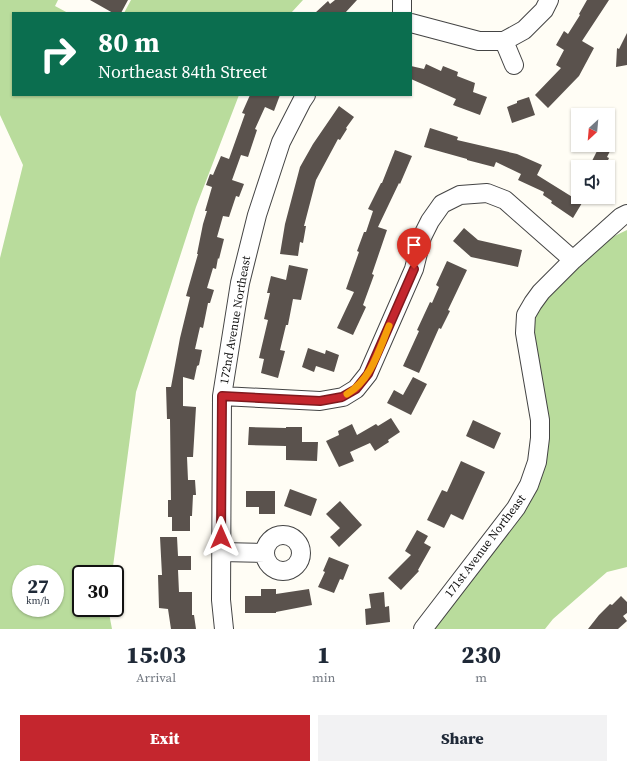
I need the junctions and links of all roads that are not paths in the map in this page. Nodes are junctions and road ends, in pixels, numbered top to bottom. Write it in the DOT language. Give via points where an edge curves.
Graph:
graph roads {
  1 [pos="402,0"];
  2 [pos="549,0"];
  3 [pos="402,12"];
  4 [pos="412,23"];
  5 [pos="504,41"];
  6 [pos="514,65"];
  7 [pos="305,96"];
  8 [pos="627,214"];
  9 [pos="573,260"];
  10 [pos="222,396"];
  11 [pos="221,552"];
  12 [pos="265,553"];
  13 [pos="224,629"];
  14 [pos="423,629"];
  1 -- 3 [label="street"];
  2 -- 5 [label="street" via="544,10 524,30"];
  4 -- 5 [label="street" via="479,41"];
  5 -- 6 [label="street"];
  7 -- 10 [label="street, 172nd Avenue Northeast" via="281,142 257,215 240,283"];
  8 -- 9 [label="street, 171st Avenue Northeast"];
  9 -- 10 [label="street" via="505,200 487,193 438,200 422,237 414,269 368,374 356,389 342,397 320,401"];
  9 -- 14 [label="street, 171st Avenue Northeast" via="541,292 526,315 525,333 540,420 537,462 529,485 516,508"];
  10 -- 11 [label="street, 172nd Avenue Northeast"];
  11 -- 12 [label="street"];
  11 -- 13 [label="street, 172nd Avenue Northeast"];
}
